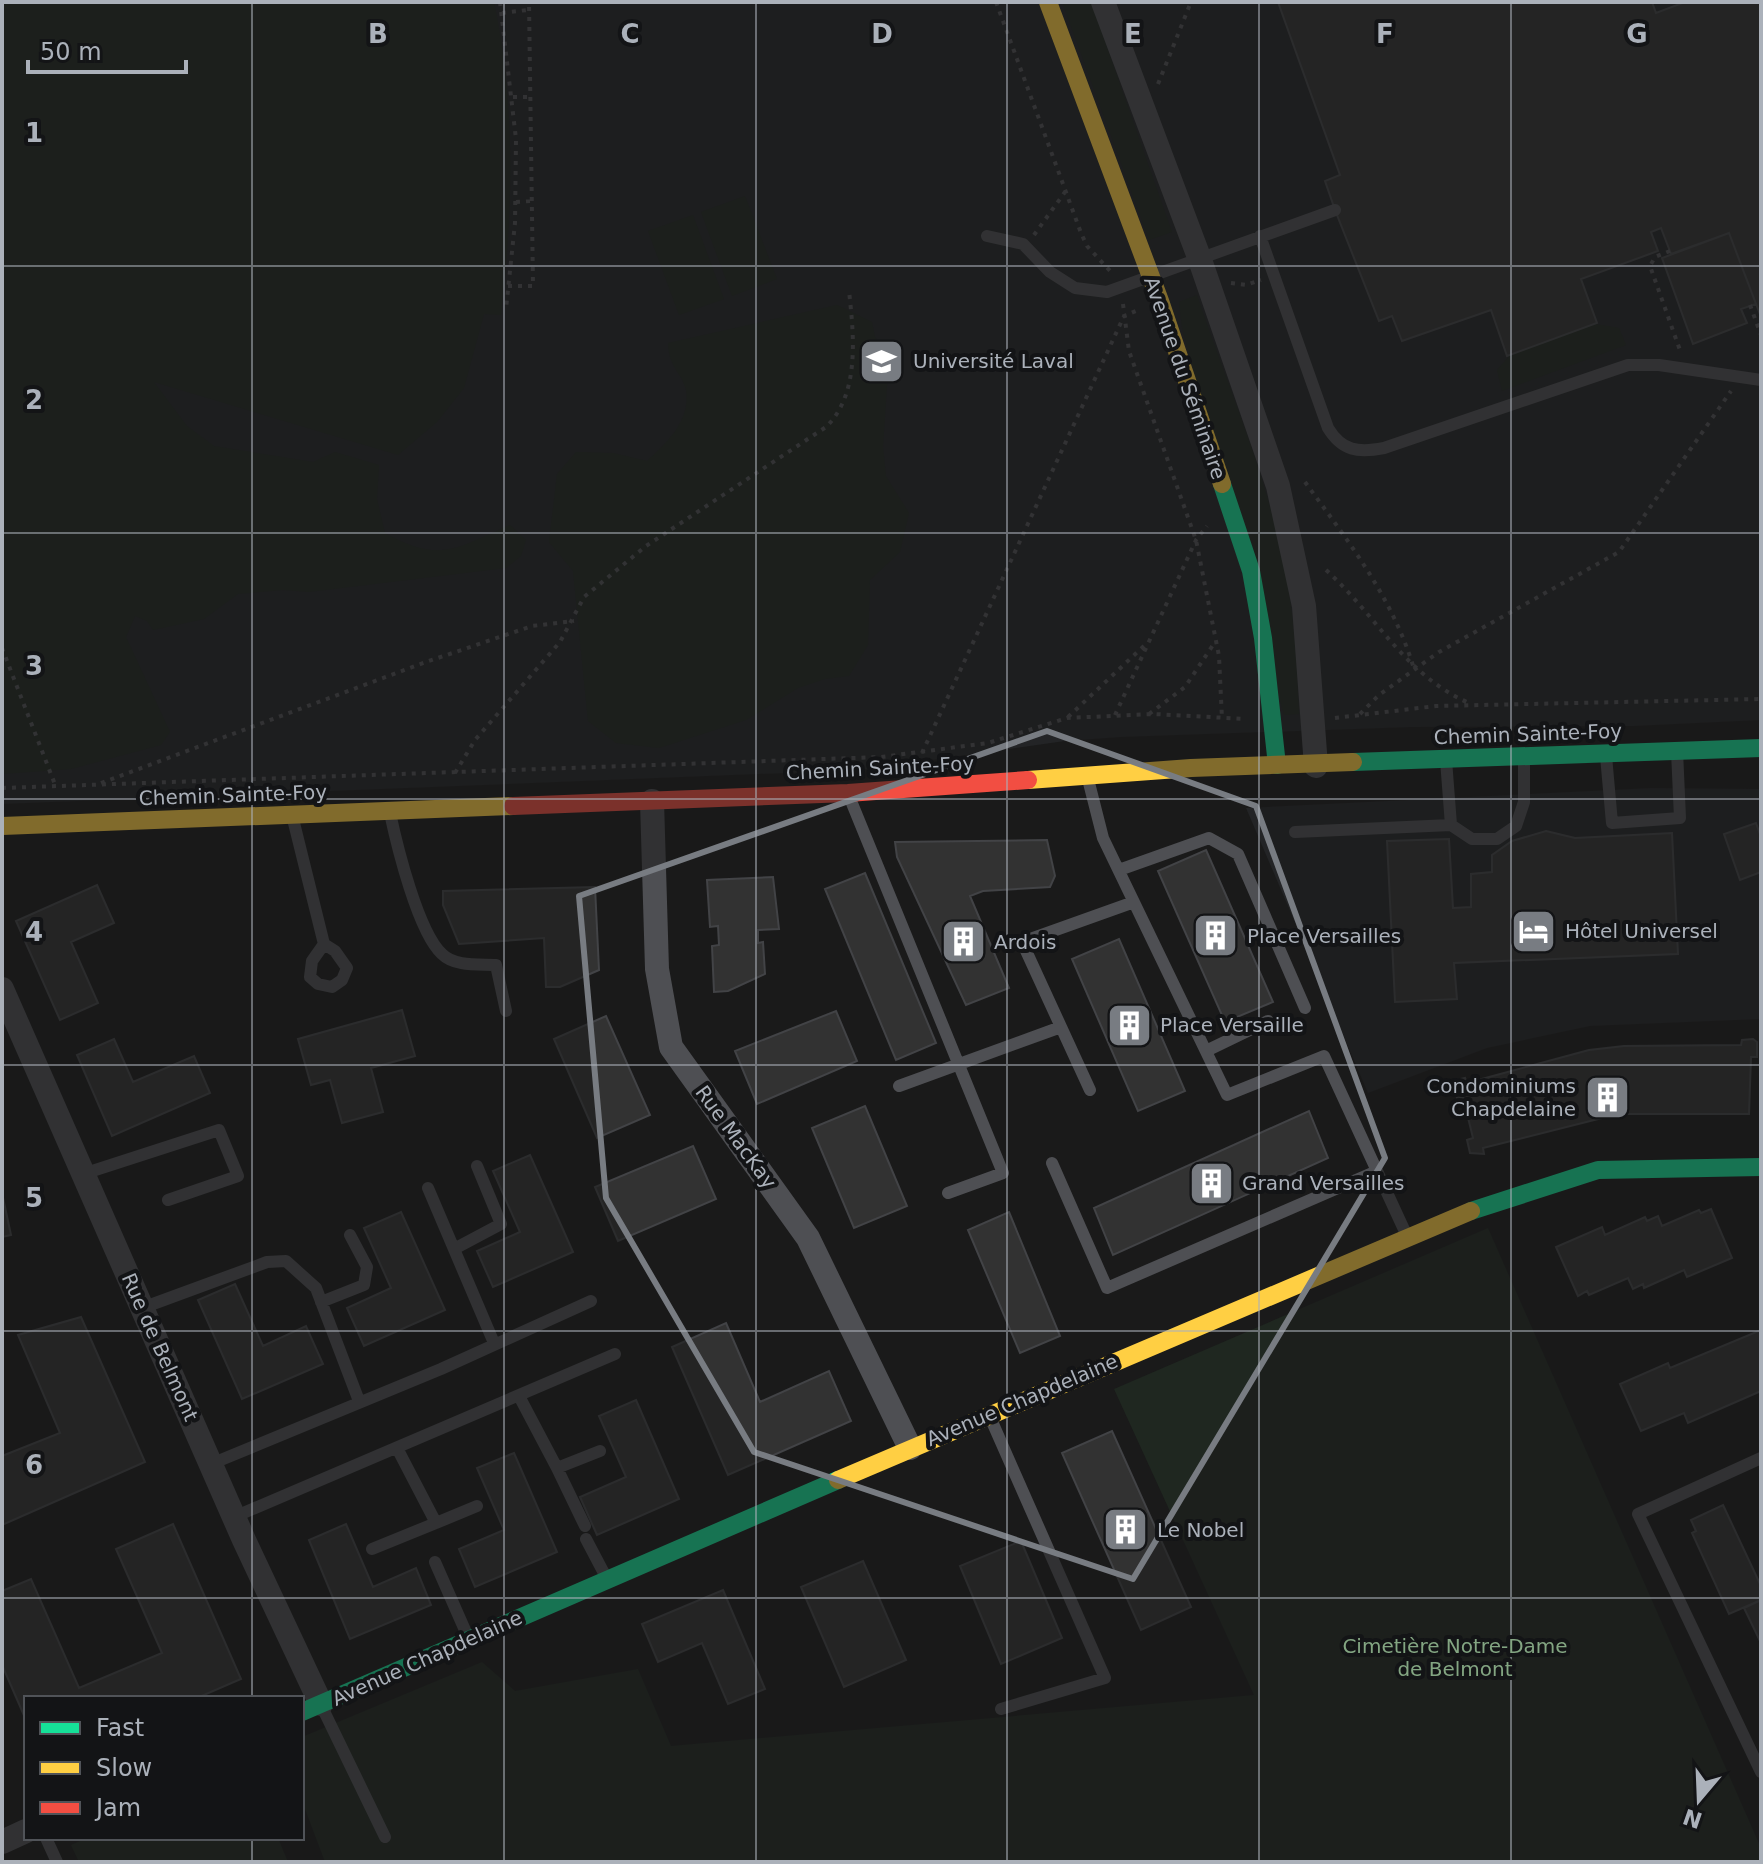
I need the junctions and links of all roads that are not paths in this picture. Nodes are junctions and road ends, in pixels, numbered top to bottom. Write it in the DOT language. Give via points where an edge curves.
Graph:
graph roads {
  1 [pos="1048,2"];
  2 [pos="1103,2"];
  3 [pos="1335,210"];
  4 [pos="987,236"];
  5 [pos="1260,236"];
  6 [pos="1199,257"];
  7 [pos="1151,276"];
  8 [pos="1761,380"];
  9 [pos="1761,748"];
  10 [pos="1677,750"];
  11 [pos="1606,753"];
  12 [pos="1524,756"];
  13 [pos="1446,760"];
  14 [pos="1277,765"];
  15 [pos="1316,766"];
  16 [pos="1087,776"];
  17 [pos="848,793"];
  18 [pos="652,801"];
  19 [pos="390,813"];
  20 [pos="292,815"];
  21 [pos="1451,825"];
  22 [pos="2,826"];
  23 [pos="1295,832"];
  24 [pos="1119,870"];
  25 [pos="1134,902"];
  26 [pos="324,944"];
  27 [pos="2,989"];
  28 [pos="1305,1008"];
  29 [pos="506,1011"];
  30 [pos="1268,1021"];
  31 [pos="1061,1027"];
  32 [pos="1206,1051"];
  33 [pos="960,1064"];
  34 [pos="899,1086"];
  35 [pos="1090,1090"];
  36 [pos="1052,1163"];
  37 [pos="477,1166"];
  38 [pos="1761,1167"];
  39 [pos="1377,1171"];
  40 [pos="83,1174"];
  41 [pos="428,1188"];
  42 [pos="948,1193"];
  43 [pos="168,1200"];
  44 [pos="350,1235"];
  45 [pos="1408,1239"];
  46 [pos="454,1249"];
  47 [pos="591,1301"];
  48 [pos="321,1302"];
  49 [pos="142,1308"];
  50 [pos="494,1343"];
  51 [pos="615,1354"];
  52 [pos="519,1396"];
  53 [pos="359,1401"];
  54 [pos="989,1414"];
  55 [pos="397,1448"];
  56 [pos="910,1448"];
  57 [pos="600,1451"];
  58 [pos="1761,1458"];
  59 [pos="211,1464"];
  60 [pos="557,1468"];
  61 [pos="477,1506"];
  62 [pos="234,1517"];
  63 [pos="436,1523"];
  64 [pos="372,1549"];
  65 [pos="435,1562"];
  66 [pos="608,1579"];
  67 [pos="469,1640"];
  68 [pos="311,1708"];
  69 [pos="1001,1709"];
  70 [pos="1761,1772"];
  71 [pos="24,1832"];
  72 [pos="385,1837"];
  73 [pos="47,1840"];
  74 [pos="2,1842"];
  75 [pos="57,1862"];
  1 -- 7 [label="street, Avenue du Séminaire"];
  2 -- 6 [label="street"];
  3 -- 5 [label="lane"];
  4 -- 7 [label="lane" via="1026,246 1050,272 1075,288 1107,292"];
  5 -- 6 [label="lane"];
  5 -- 8 [label="lane" via="1328,428 1350,450 1384,448 1620,367 1646,364"];
  6 -- 7 [label="lane"];
  6 -- 15 [label="street" via="1278,486 1304,606"];
  7 -- 14 [label="street, Avenue du Séminaire" via="1251,571"];
  9 -- 10 [label="street, Chemin Sainte-Foy"];
  10 -- 11 [label="street, Chemin Sainte-Foy"];
  10 -- 11 [label="lane" via="1680,818 1612,823"];
  11 -- 12 [label="street, Chemin Sainte-Foy"];
  12 -- 13 [label="street, Chemin Sainte-Foy"];
  12 -- 21 [label="lane" via="1524,802 1516,826 1497,839 1472,839"];
  13 -- 15 [label="street, Chemin Sainte-Foy"];
  13 -- 21 [label="lane"];
  14 -- 15 [label="street, Chemin Sainte-Foy"];
  14 -- 16 [label="street, Chemin Sainte-Foy"];
  16 -- 17 [label="street, Chemin Sainte-Foy"];
  16 -- 24 [label="lane" via="1103,838"];
  17 -- 18 [label="street, Chemin Sainte-Foy"];
  17 -- 33 [label="lane"];
  18 -- 19 [label="street, Chemin Sainte-Foy"];
  18 -- 56 [label="street, Rue MacKay" via="657,969 671,1047 808,1238"];
  19 -- 20 [label="street, Chemin Sainte-Foy"];
  19 -- 29 [label="lane" via="409,887 433,939 442,954 457,963 496,965"];
  20 -- 22 [label="street, Chemin Sainte-Foy"];
  20 -- 26 [label="lane"];
  21 -- 23 [label="lane"];
  24 -- 25 [label="lane"];
  24 -- 28 [label="lane" via="1209,838 1238,854"];
  25 -- 31 [label="lane" via="1022,942"];
  25 -- 32 [label="lane"];
  27 -- 40 [label="street, Rue de Belmont"];
  30 -- 32 [label="lane"];
  31 -- 33 [label="lane"];
  31 -- 35 [label="lane"];
  32 -- 39 [label="lane" via="1227,1095 1324,1056"];
  33 -- 34 [label="lane"];
  33 -- 42 [label="lane" via="1003,1173"];
  36 -- 39 [label="lane" via="1107,1288"];
  37 -- 46 [label="lane" via="501,1224"];
  38 -- 45 [label="street, Avenue Chapdelaine" via="1598,1170 1479,1208"];
  39 -- 45 [label="lane"];
  40 -- 43 [label="lane" via="219,1130 238,1176"];
  40 -- 49 [label="street, Rue de Belmont"];
  41 -- 46 [label="lane"];
  44 -- 48 [label="lane" via="367,1267 364,1285"];
  45 -- 54 [label="street, Avenue Chapdelaine"];
  46 -- 50 [label="lane"];
  47 -- 50 [label="lane"];
  48 -- 49 [label="lane" via="316,1288 286,1261 267,1262"];
  48 -- 53 [label="lane"];
  49 -- 59 [label="street, Rue de Belmont"];
  50 -- 53 [label="lane"];
  51 -- 52 [label="lane"];
  52 -- 55 [label="lane"];
  52 -- 60 [label="lane"];
  53 -- 59 [label="lane"];
  54 -- 56 [label="street, Avenue Chapdelaine"];
  54 -- 69 [label="lane" via="1105,1678"];
  55 -- 62 [label="lane"];
  55 -- 63 [label="lane"];
  56 -- 66 [label="street, Avenue Chapdelaine"];
  57 -- 60 [label="lane"];
  58 -- 70 [label="lane" via="1638,1514"];
  59 -- 62 [label="street, Rue de Belmont"];
  60 -- 66 [label="lane"];
  61 -- 63 [label="lane"];
  62 -- 68 [label="street, Rue de Belmont"];
  63 -- 64 [label="lane"];
  65 -- 67 [label="lane"];
  66 -- 67 [label="street, Avenue Chapdelaine"];
  67 -- 68 [label="street, Avenue Chapdelaine"];
  68 -- 72 [label="lane"];
  71 -- 74 [label="street"];
  73 -- 75 [label="lane"];
}
